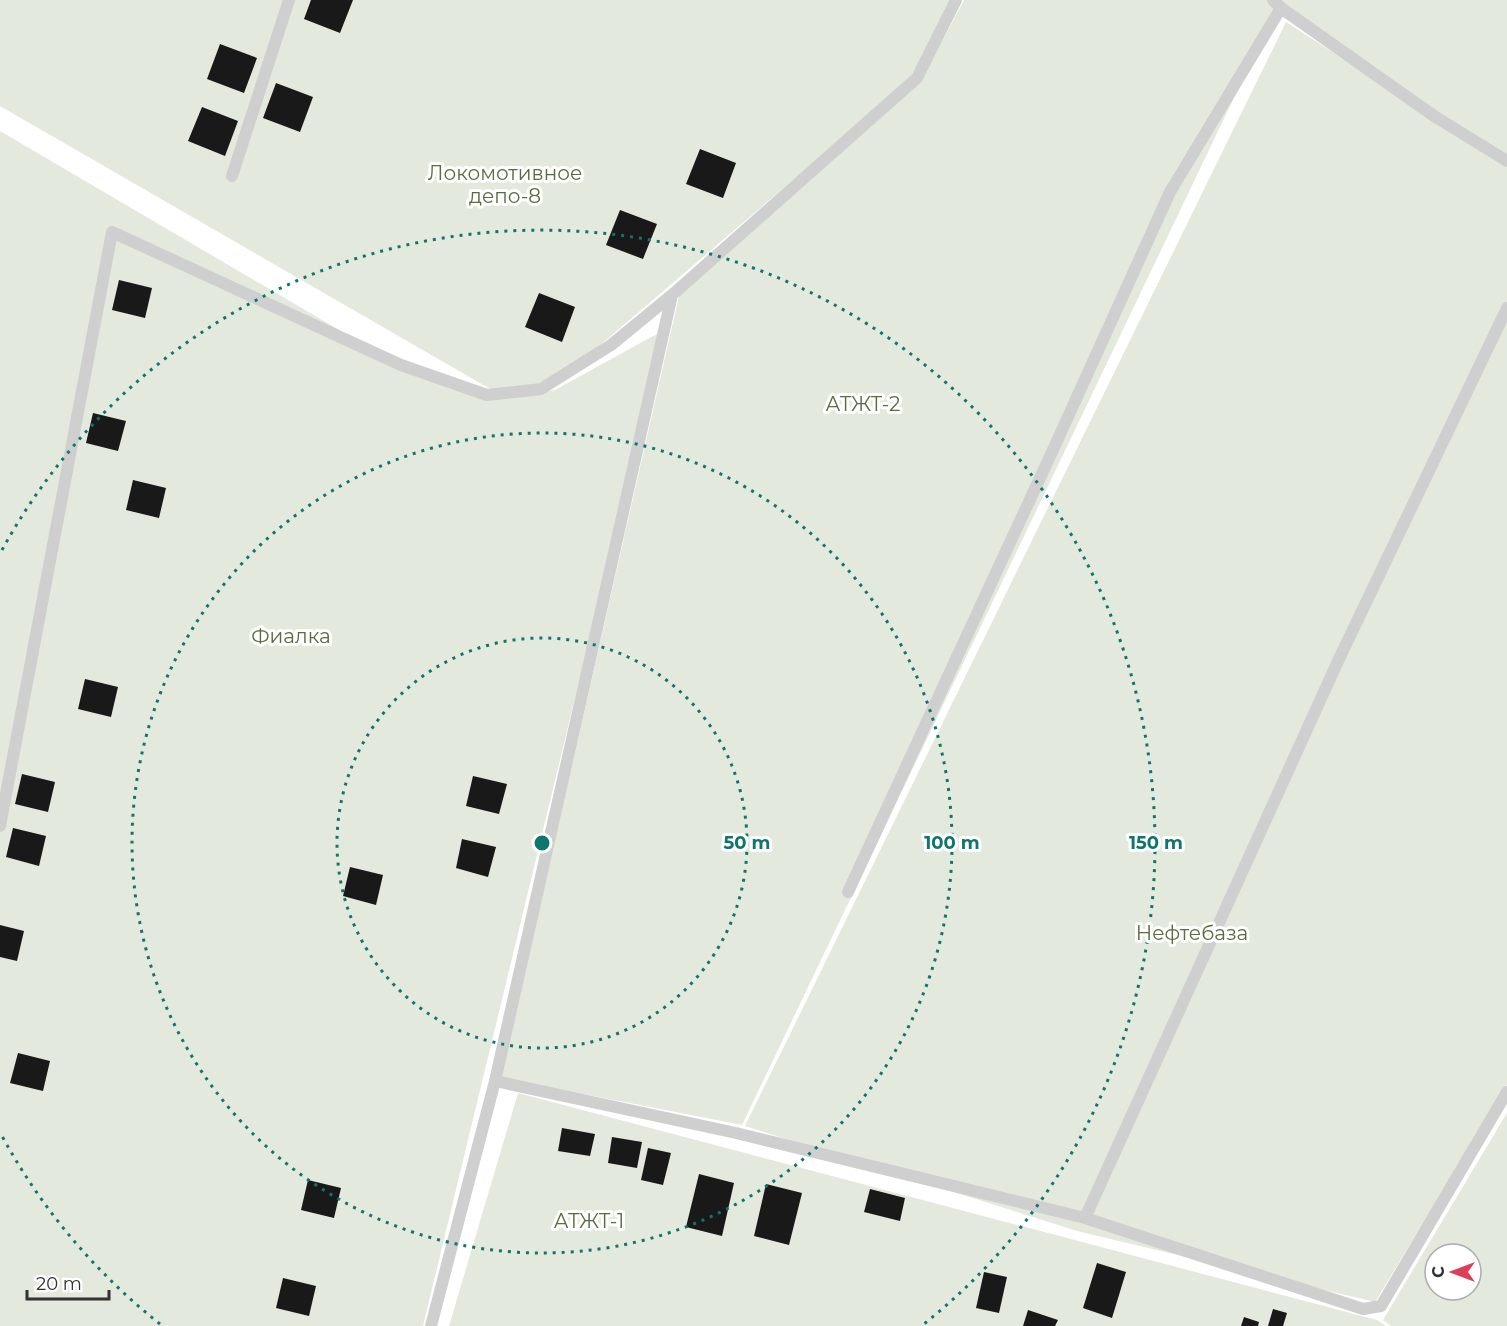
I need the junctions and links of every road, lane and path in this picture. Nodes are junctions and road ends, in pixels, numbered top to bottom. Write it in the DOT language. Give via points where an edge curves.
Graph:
graph roads {
  1 [pos="289,0"];
  2 [pos="956,0"];
  3 [pos="1277,4"];
  4 [pos="1507,161"];
  5 [pos="232,176"];
  6 [pos="672,295"];
  7 [pos="1507,308"];
  8 [pos="0,826"];
  9 [pos="848,892"];
  10 [pos="495,1082"];
  11 [pos="1507,1092"];
  12 [pos="1085,1218"];
  13 [pos="431,1326"];
  1 -- 5 [label="lane"];
  2 -- 6 [label="lane" via="917,78"];
  3 -- 4 [label="lane" via="1434,116"];
  3 -- 9 [label="lane" via="1170,192"];
  6 -- 8 [label="lane" via="611,345 541,389 487,395 401,365 111,232"];
  6 -- 10 [label="lane"];
  7 -- 12 [label="lane" via="1338,661"];
  10 -- 12 [label="lane" via="736,1133"];
  10 -- 13 [label="lane"];
  11 -- 12 [label="lane" via="1381,1306 1363,1309"];
}
